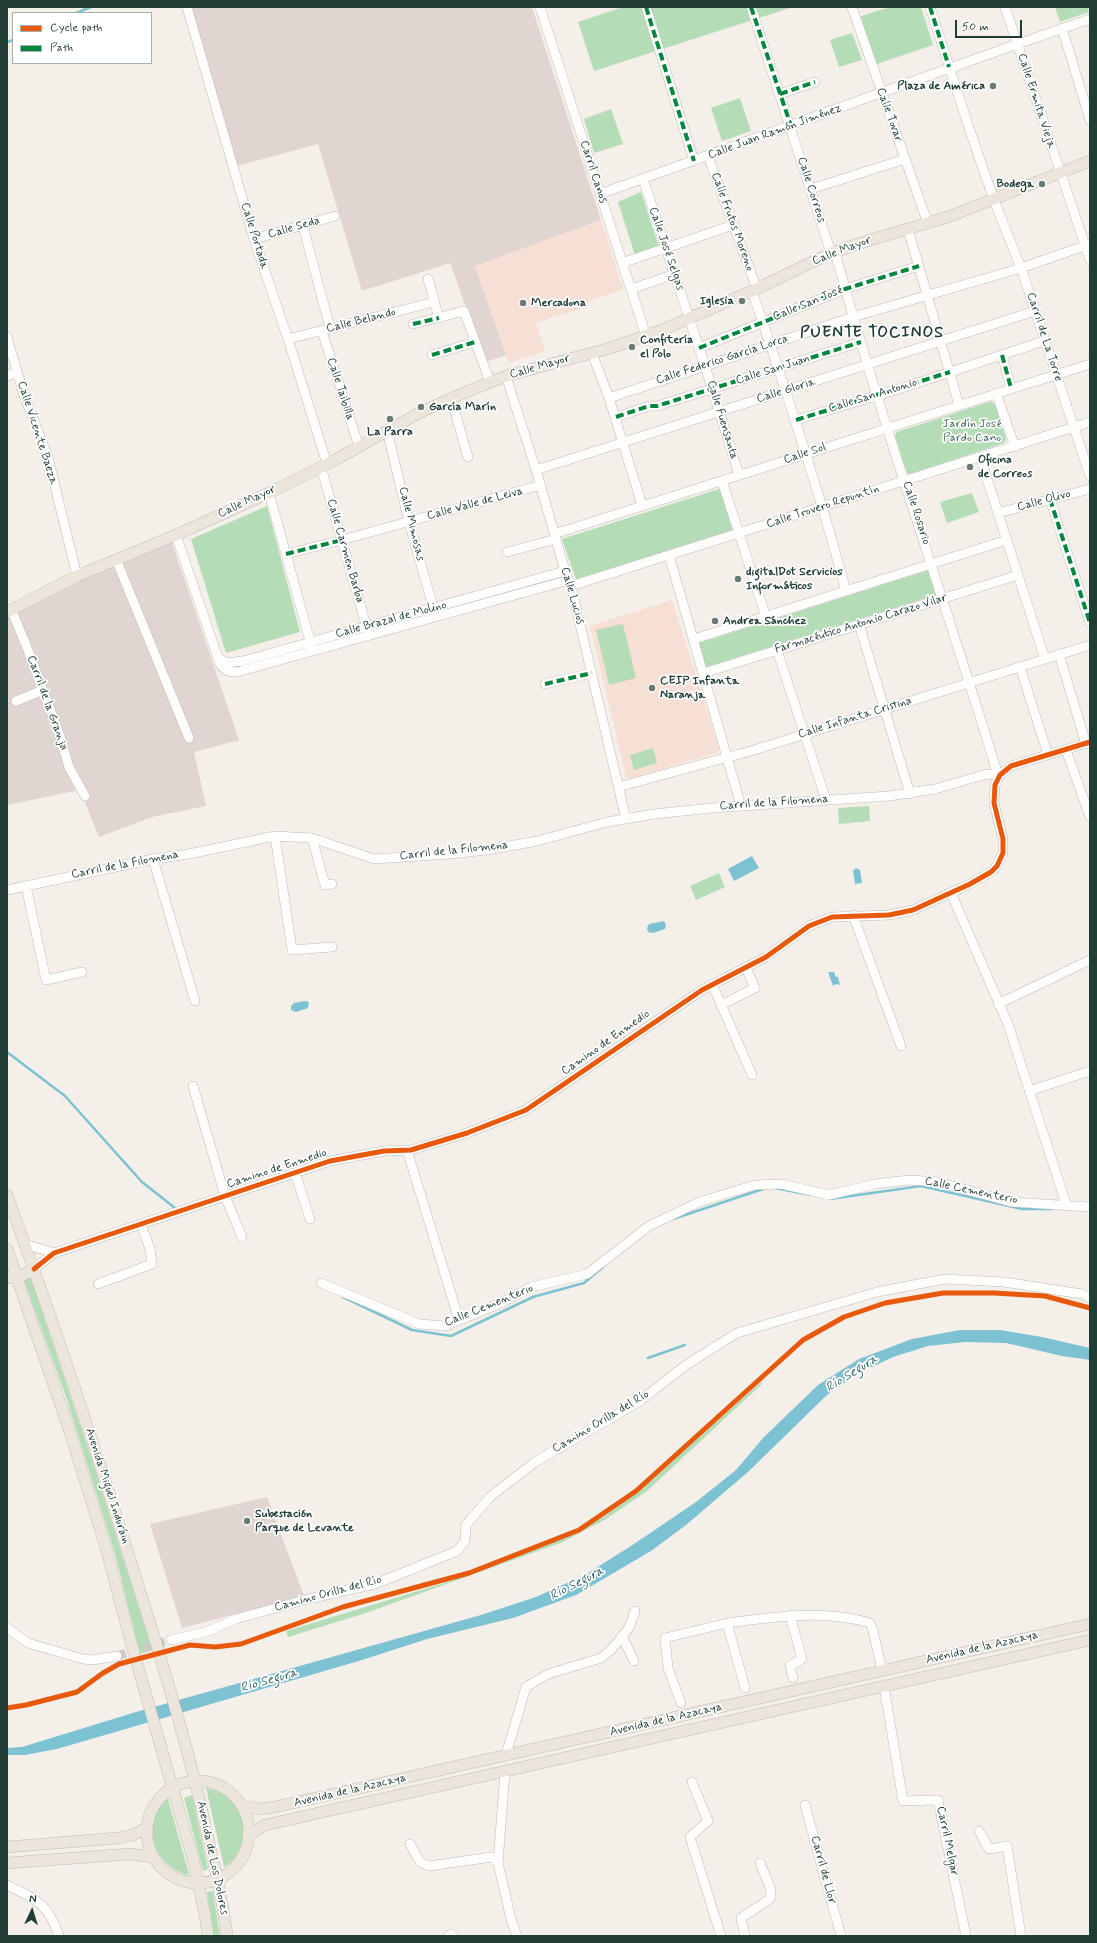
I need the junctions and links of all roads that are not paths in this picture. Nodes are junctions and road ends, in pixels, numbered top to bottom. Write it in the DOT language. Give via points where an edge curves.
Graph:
graph roads {
  1 [pos="187,7"];
  2 [pos="540,7"];
  3 [pos="646,7"];
  4 [pos="751,7"];
  5 [pos="852,7"];
  6 [pos="930,7"];
  7 [pos="1005,7"];
  8 [pos="1090,18"];
  9 [pos="1062,28"];
  10 [pos="1017,44"];
  11 [pos="949,67"];
  12 [pos="815,82"];
  13 [pos="780,94"];
  14 [pos="881,94"];
  15 [pos="1087,96"];
  16 [pos="1090,120"];
  17 [pos="791,126"];
  18 [pos="708,156"];
  19 [pos="905,159"];
  20 [pos="694,161"];
  21 [pos="1090,161"];
  22 [pos="1060,172"];
  23 [pos="643,179"];
  24 [pos="811,189"];
  25 [pos="600,194"];
  26 [pos="994,200"];
  27 [pos="335,216"];
  28 [pos="928,224"];
  29 [pos="733,225"];
  30 [pos="303,226"];
  31 [pos="908,229"];
  32 [pos="254,240"];
  33 [pos="1088,245"];
  34 [pos="666,247"];
  35 [pos="833,252"];
  36 [pos="1090,260"];
  37 [pos="622,263"];
  38 [pos="919,266"];
  39 [pos="1022,268"];
  40 [pos="674,274"];
  41 [pos="428,279"];
  42 [pos="631,289"];
  43 [pos="845,289"];
  44 [pos="754,290"];
  45 [pos="928,296"];
  46 [pos="434,302"];
  47 [pos="1035,311"];
  48 [pos="853,317"];
  49 [pos="439,318"];
  50 [pos="690,319"];
  51 [pos="763,322"];
  52 [pos="413,324"];
  53 [pos="326,330"];
  54 [pos="646,336"];
  55 [pos="7,337"];
  56 [pos="288,339"];
  57 [pos="1044,341"];
  58 [pos="475,342"];
  59 [pos="861,342"];
  60 [pos="941,342"];
  61 [pos="771,344"];
  62 [pos="699,348"];
  63 [pos="592,353"];
  64 [pos="432,355"];
  65 [pos="1002,355"];
  66 [pos="868,364"];
  67 [pos="1090,364"];
  68 [pos="706,366"];
  69 [pos="779,368"];
  70 [pos="17,372"];
  71 [pos="950,372"];
  72 [pos="1055,374"];
  73 [pos="7,376"];
  74 [pos="506,376"];
  75 [pos="490,382"];
  76 [pos="1011,388"];
  77 [pos="712,389"];
  78 [pos="787,391"];
  79 [pos="996,393"];
  80 [pos="877,396"];
  81 [pos="450,398"];
  82 [pos="610,398"];
  83 [pos="959,405"];
  84 [pos="719,411"];
  85 [pos="616,416"];
  86 [pos="796,420"];
  87 [pos="1090,422"];
  88 [pos="887,427"];
  89 [pos="1074,427"];
  90 [pos="387,430"];
  91 [pos="624,442"];
  92 [pos="1015,446"];
  93 [pos="359,447"];
  94 [pos="807,454"];
  95 [pos="468,457"];
  96 [pos="980,457"];
  97 [pos="324,465"];
  98 [pos="536,470"];
  99 [pos="739,475"];
  100 [pos="1090,476"];
  101 [pos="905,480"];
  102 [pos="722,481"];
  103 [pos="541,486"];
  104 [pos="1090,489"];
  105 [pos="269,493"];
  106 [pos="1050,499"];
  107 [pos="642,505"];
  108 [pos="823,506"];
  109 [pos="998,513"];
  110 [pos="409,522"];
  111 [pos="739,533"];
  112 [pos="176,535"];
  113 [pos="555,536"];
  114 [pos="342,540"];
  115 [pos="1007,540"];
  116 [pos="507,552"];
  117 [pos="286,554"];
  118 [pos="669,555"];
  119 [pos="116,559"];
  120 [pos="932,564"];
  121 [pos="1018,575"];
  122 [pos="77,576"];
  123 [pos="568,579"];
  124 [pos="846,591"];
  125 [pos="943,598"];
  126 [pos="9,611"];
  127 [pos="435,612"];
  128 [pos="766,617"];
  129 [pos="1090,623"];
  130 [pos="859,624"];
  131 [pos="368,631"];
  132 [pos="694,639"];
  133 [pos="310,642"];
  134 [pos="1090,645"];
  135 [pos="777,650"];
  136 [pos="313,651"];
  137 [pos="1059,654"];
  138 [pos="218,657"];
  139 [pos="1046,659"];
  140 [pos="1020,667"];
  141 [pos="592,673"];
  142 [pos="704,673"];
  143 [pos="970,682"];
  144 [pos="545,684"];
  145 [pos="43,690"];
  146 [pos="16,700"];
  147 [pos="884,709"];
  148 [pos="805,734"];
  149 [pos="189,738"];
  150 [pos="1089,743"];
  151 [pos="1066,750"];
  152 [pos="1048,755"];
  153 [pos="728,756"];
  154 [pos="999,775"];
  155 [pos="618,787"];
  156 [pos="910,794"];
  157 [pos="85,796"];
  158 [pos="826,800"];
  159 [pos="741,806"];
  160 [pos="1090,817"];
  161 [pos="626,819"];
  162 [pos="275,836"];
  163 [pos="312,838"];
  164 [pos="153,859"];
  165 [pos="332,884"];
  166 [pos="26,886"];
  167 [pos="7,890"];
  168 [pos="951,893"];
  169 [pos="854,915"];
  170 [pos="332,947"];
  171 [pos="1090,960"];
  172 [pos="746,968"];
  173 [pos="82,972"];
  174 [pos="712,984"];
  175 [pos="195,1001"];
  176 [pos="998,1004"];
  177 [pos="721,1005"];
  178 [pos="901,1046"];
  179 [pos="1090,1071"];
  180 [pos="752,1075"];
  181 [pos="193,1086"];
  182 [pos="1029,1091"];
  183 [pos="407,1150"];
  184 [pos="295,1173"];
  185 [pos="7,1195"];
  186 [pos="225,1196"];
  187 [pos="1066,1204"];
  188 [pos="1090,1207"];
  189 [pos="310,1219"];
  190 [pos="141,1224"];
  191 [pos="242,1237"];
  192 [pos="7,1244"];
  193 [pos="25,1244"];
  194 [pos="7,1249"];
  195 [pos="54,1253"];
  196 [pos="34,1269"];
  197 [pos="12,1278"];
  198 [pos="321,1283"];
  199 [pos="98,1284"];
  200 [pos="1090,1298"];
  201 [pos="460,1320"];
  202 [pos="635,1611"];
  203 [pos="790,1615"];
  204 [pos="727,1623"];
  205 [pos="1090,1624"];
  206 [pos="7,1628"];
  207 [pos="622,1636"];
  208 [pos="171,1640"];
  209 [pos="1090,1640"];
  210 [pos="117,1656"];
  211 [pos="634,1661"];
  212 [pos="882,1671"];
  213 [pos="793,1678"];
  214 [pos="884,1686"];
  215 [pos="745,1688"];
  216 [pos="681,1703"];
  217 [pos="506,1756"];
  218 [pos="505,1772"];
  219 [pos="196,1781"];
  220 [pos="692,1782"];
  221 [pos="173,1787"];
  222 [pos="241,1805"];
  223 [pos="805,1805"];
  224 [pos="147,1828"];
  225 [pos="979,1832"];
  226 [pos="248,1836"];
  227 [pos="410,1844"];
  228 [pos="7,1847"];
  229 [pos="153,1857"];
  230 [pos="7,1863"];
  231 [pos="498,1863"];
  232 [pos="760,1863"];
  233 [pos="217,1879"];
  234 [pos="198,1883"];
  235 [pos="7,1885"];
  236 [pos="59,1936"];
  237 [pos="208,1936"];
  238 [pos="227,1936"];
  239 [pos="448,1936"];
  240 [pos="453,1936"];
  241 [pos="517,1936"];
  242 [pos="721,1936"];
  243 [pos="745,1936"];
  244 [pos="840,1936"];
  245 [pos="966,1936"];
  246 [pos="1021,1936"];
  1 -- 32 [label="street, Calle Portada"];
  2 -- 25 [label="street, Carril Canos"];
  3 -- 20 [label="street"];
  4 -- 13 [label="street, Calle Correos"];
  5 -- 14 [label="street, Calle Tovar"];
  6 -- 11 [label="street, Carril de La Torre"];
  7 -- 10 [label="street, Calle Ermita Vieja"];
  8 -- 9 [label="street"];
  9 -- 10 [label="street"];
  9 -- 15 [label="street"];
  10 -- 11 [label="street"];
  10 -- 22 [label="street, Calle Ermita Vieja"];
  11 -- 14 [label="street, Calle Juan Ramón Jiménez"];
  11 -- 26 [label="street, Carril de La Torre"];
  12 -- 13 [label="street"];
  13 -- 17 [label="street, Calle Correos"];
  14 -- 17 [label="street, Calle Juan Ramón Jiménez"];
  14 -- 19 [label="street, Calle Tovar"];
  15 -- 16 [label="street"];
  17 -- 18 [label="street, Calle Juan Ramón Jiménez"];
  17 -- 24 [label="street, Calle Correos"];
  18 -- 20 [label="street, Calle Juan Ramón Jiménez"];
  18 -- 29 [label="street, Calle Frutos Moreno"];
  19 -- 24 [label="street"];
  19 -- 28 [label="street, Calle Tovar"];
  20 -- 23 [label="street, Calle Juan Ramón Jiménez"];
  21 -- 22 [label="main road, Calle Mayor"];
  22 -- 26 [label="main road, Calle Mayor"];
  22 -- 33 [label="street, Calle Ermita Vieja"];
  23 -- 25 [label="street, Calle Juan Ramón Jiménez"];
  23 -- 34 [label="street, Calle José Selgas"];
  24 -- 35 [label="street, Calle Correos"];
  25 -- 37 [label="street, Carril Canos"];
  26 -- 28 [label="main road, Calle Mayor"];
  26 -- 39 [label="street, Carril de La Torre"];
  27 -- 30 [label="street, Calle Seda"];
  28 -- 31 [label="main road, Calle Mayor"];
  29 -- 34 [label="street"];
  29 -- 44 [label="street, Calle Frutos Moreno"];
  30 -- 32 [label="street, Calle Seda"];
  30 -- 53 [label="street, Calle Taibilla"];
  31 -- 35 [label="main road, Calle Mayor"];
  31 -- 38 [label="street"];
  32 -- 56 [label="street, Calle Portada"];
  33 -- 36 [label="street, Calle Ermita Vieja"];
  33 -- 39 [label="street, Calle Federico García Lorca"];
  34 -- 37 [label="street"];
  34 -- 40 [label="street, Calle José Selgas"];
  35 -- 43 [label="street, Calle Rosario"];
  35 -- 44 [label="main road, Calle Mayor"];
  37 -- 42 [label="street, Carril Canos"];
  38 -- 43 [label="street, Calle San José"];
  38 -- 45 [label="street"];
  39 -- 45 [label="street, Calle Federico García Lorca"];
  39 -- 47 [label="street, Carril de La Torre"];
  40 -- 42 [label="street"];
  40 -- 50 [label="street, Calle José Selgas"];
  41 -- 46 [label="street"];
  42 -- 54 [label="street, Carril Canos"];
  43 -- 48 [label="street, Calle Rosario"];
  43 -- 51 [label="street, Calle San José"];
  44 -- 50 [label="main road, Calle Mayor"];
  44 -- 51 [label="street, Calle Frutos Moreno"];
  45 -- 48 [label="street, Calle Federico García Lorca"];
  45 -- 60 [label="street"];
  46 -- 49 [label="street"];
  46 -- 53 [label="street, Calle Belando"];
  47 -- 57 [label="street, Carril de La Torre"];
  47 -- 60 [label="street, Calle Gloria"];
  48 -- 59 [label="street, Calle Rosario"];
  48 -- 61 [label="street, Calle Federico García Lorca"];
  49 -- 52 [label="street"];
  49 -- 58 [label="street" via="464,311"];
  50 -- 54 [label="main road, Calle Mayor"];
  50 -- 62 [label="street, Calle Fuensanta"];
  51 -- 61 [label="street, Calle Frutos Moreno"];
  51 -- 62 [label="street, Calle San José"];
  53 -- 56 [label="street, Calle Belando"];
  53 -- 93 [label="street, Calle Taibilla"];
  54 -- 63 [label="main road, Calle Mayor"];
  55 -- 70 [label="street, Calle Vicente Baeza"];
  56 -- 97 [label="street, Calle Portada"];
  57 -- 65 [label="street, Calle San Antonio"];
  57 -- 72 [label="street, Carril de La Torre"];
  58 -- 64 [label="street"];
  58 -- 75 [label="street"];
  59 -- 66 [label="street, Calle Rosario"];
  59 -- 69 [label="street, Calle San Juan"];
  60 -- 66 [label="street, Calle Gloria"];
  60 -- 71 [label="street"];
  61 -- 68 [label="street, Calle Federico García Lorca"];
  61 -- 69 [label="street, Calle Frutos Moreno"];
  62 -- 68 [label="street, Calle Fuensanta"];
  63 -- 74 [label="main road, Calle Mayor"];
  63 -- 82 [label="street"];
  65 -- 71 [label="street, Calle San Antonio"];
  65 -- 76 [label="street"];
  66 -- 78 [label="street, Calle Gloria"];
  66 -- 80 [label="street, Calle Rosario"];
  67 -- 72 [label="street, Calle Sol"];
  68 -- 77 [label="street, Calle Fuensanta"];
  68 -- 82 [label="street, Calle Federico García Lorca"];
  69 -- 77 [label="street, Calle San Juan"];
  69 -- 78 [label="street, Calle Frutos Moreno"];
  70 -- 73 [label="street"];
  70 -- 122 [label="street, Calle Vicente Baeza" via="48,457"];
  71 -- 80 [label="street, Calle San Antonio"];
  71 -- 83 [label="street"];
  72 -- 76 [label="street, Calle Sol"];
  72 -- 89 [label="street, Carril de La Torre"];
  74 -- 75 [label="main road, Calle Mayor"];
  74 -- 98 [label="street, Calle Lucios"];
  75 -- 81 [label="main road, Calle Mayor"];
  76 -- 79 [label="street, Calle Sol"];
  77 -- 84 [label="street, Calle Fuensanta"];
  77 -- 85 [label="street, Calle San Juan"];
  78 -- 84 [label="street, Calle Gloria"];
  78 -- 86 [label="street, Calle Frutos Moreno"];
  79 -- 83 [label="street, Calle Sol"];
  79 -- 92 [label="street"];
  80 -- 86 [label="street, Calle San Antonio"];
  80 -- 88 [label="street, Calle Rosario"];
  81 -- 90 [label="main road, Calle Mayor"];
  81 -- 95 [label="street"];
  82 -- 85 [label="street"];
  83 -- 88 [label="street, Calle Sol"];
  84 -- 91 [label="street, Calle Gloria"];
  84 -- 99 [label="street, Calle Fuensanta"];
  85 -- 91 [label="street"];
  86 -- 94 [label="street, Calle Frutos Moreno"];
  87 -- 89 [label="street, Calle Trovero Repuntín"];
  88 -- 94 [label="street, Calle Sol"];
  88 -- 101 [label="street, Calle Rosario"];
  89 -- 92 [label="street, Calle Trovero Repuntín"];
  89 -- 100 [label="street, Carril de La Torre"];
  90 -- 93 [label="main road, Calle Mayor"];
  90 -- 110 [label="street, Calle Mimosas"];
  91 -- 98 [label="street, Calle Gloria"];
  91 -- 107 [label="street"];
  92 -- 96 [label="street, Calle Trovero Repuntín"];
  93 -- 97 [label="main road, Calle Mayor"];
  94 -- 99 [label="street, Calle Sol"];
  94 -- 108 [label="street, Calle Frutos Moreno"];
  96 -- 101 [label="street, Calle Trovero Repuntín"];
  96 -- 109 [label="street"];
  97 -- 105 [label="main road, Calle Mayor"];
  97 -- 114 [label="street, Calle Carmen Barba"];
  98 -- 103 [label="street, Calle Lucios"];
  99 -- 102 [label="street, Calle Sol"];
  101 -- 108 [label="street, Calle Trovero Repuntín"];
  101 -- 120 [label="street, Calle Rosario"];
  102 -- 107 [label="street, Calle Sol"];
  102 -- 111 [label="street"];
  103 -- 110 [label="street, Calle Valle de Leiva"];
  103 -- 113 [label="street, Calle Lucios"];
  104 -- 106 [label="street, Calle Olivo"];
  105 -- 112 [label="main road, Calle Mayor"];
  105 -- 117 [label="street"];
  106 -- 109 [label="street, Calle Olivo"];
  106 -- 129 [label="street"];
  107 -- 113 [label="street, Calle Sol"];
  108 -- 111 [label="street, Calle Trovero Repuntín"];
  108 -- 124 [label="street, Calle Frutos Moreno"];
  109 -- 115 [label="street"];
  110 -- 114 [label="street, Calle Valle de Leiva"];
  110 -- 127 [label="street, Calle Mimosas"];
  111 -- 118 [label="street, Calle Trovero Repuntín"];
  111 -- 128 [label="street"];
  112 -- 119 [label="main road, Calle Mayor"];
  112 -- 138 [label="street"];
  113 -- 116 [label="street, Calle Sol"];
  113 -- 123 [label="street, Calle Lucios"];
  114 -- 117 [label="street, Calle Valle de Leiva"];
  114 -- 131 [label="street, Calle Carmen Barba"];
  115 -- 120 [label="street"];
  115 -- 121 [label="street"];
  117 -- 133 [label="street"];
  118 -- 123 [label="street, Calle Trovero Repuntín"];
  118 -- 132 [label="street"];
  119 -- 122 [label="main road, Calle Mayor"];
  119 -- 149 [label="street"];
  120 -- 124 [label="street"];
  120 -- 125 [label="street, Calle Rosario"];
  121 -- 125 [label="street, Farmacéutico Antonio Carazo Vilar"];
  121 -- 139 [label="street"];
  122 -- 126 [label="main road, Calle Mayor"];
  123 -- 127 [label="street, Calle Trovero Repuntín"];
  123 -- 141 [label="street, Calle Lucios"];
  124 -- 128 [label="street"];
  125 -- 130 [label="street, Farmacéutico Antonio Carazo Vilar"];
  125 -- 143 [label="street, Calle Rosario"];
  126 -- 145 [label="street, Carril de la Granja"];
  127 -- 131 [label="street, Calle Trovero Repuntín"];
  128 -- 132 [label="street"];
  130 -- 135 [label="street, Farmacéutico Antonio Carazo Vilar"];
  130 -- 147 [label="street"];
  131 -- 133 [label="street, Calle Brazal de Molino"];
  131 -- 136 [label="street"];
  132 -- 142 [label="street"];
  133 -- 136 [label="street"];
  133 -- 138 [label="street, Calle Brazal de Molino" via="232,663 226,663"];
  134 -- 137 [label="street, Calle Infanta Cristina"];
  135 -- 142 [label="street, Farmacéutico Antonio Carazo Vilar"];
  135 -- 148 [label="street"];
  136 -- 138 [label="street" via="237,672 223,668"];
  137 -- 139 [label="street, Calle Infanta Cristina"];
  137 -- 150 [label="street"];
  139 -- 140 [label="street, Calle Infanta Cristina"];
  140 -- 143 [label="street, Calle Infanta Cristina"];
  140 -- 152 [label="street"];
  141 -- 144 [label="street"];
  141 -- 155 [label="street, Calle Lucios"];
  142 -- 153 [label="street"];
  143 -- 147 [label="street, Calle Infanta Cristina"];
  143 -- 154 [label="street, Calle Rosario"];
  145 -- 146 [label="street"];
  145 -- 157 [label="street, Carril de la Granja" via="69,767"];
  147 -- 148 [label="street, Calle Infanta Cristina"];
  147 -- 156 [label="street"];
  148 -- 153 [label="street, Calle Infanta Cristina"];
  148 -- 158 [label="street"];
  150 -- 151 [label="street"];
  151 -- 152 [label="street"];
  151 -- 160 [label="street"];
  152 -- 154 [label="street" via="1011,766"];
  153 -- 155 [label="street, Calle Infanta Cristina"];
  153 -- 159 [label="street"];
  154 -- 156 [label="street, Carril de la Filomena" via="987,774"];
  154 -- 168 [label="street, Camino de Enmedio" via="995,785 994,803 1004,846 1001,860 991,872"];
  155 -- 161 [label="street, Calle Lucios"];
  156 -- 158 [label="street, Carril de la Filomena"];
  158 -- 159 [label="street, Carril de la Filomena"];
  159 -- 161 [label="street, Carril de la Filomena"];
  161 -- 163 [label="street, Carril de la Filomena" via="537,841 487,850 374,859"];
  162 -- 163 [label="street, Carril de la Filomena"];
  162 -- 164 [label="street, Carril de la Filomena"];
  162 -- 170 [label="street" via="292,950"];
  163 -- 165 [label="street" via="325,885"];
  164 -- 166 [label="street, Carril de la Filomena"];
  164 -- 175 [label="street"];
  166 -- 167 [label="street, Carril de la Filomena"];
  166 -- 173 [label="street" via="46,980"];
  168 -- 169 [label="street, Camino de Enmedio" via="902,913"];
  168 -- 176 [label="street"];
  169 -- 172 [label="street, Camino de Enmedio" via="832,917 809,926"];
  169 -- 178 [label="street"];
  171 -- 176 [label="street"];
  172 -- 174 [label="street, Camino de Enmedio"];
  172 -- 177 [label="street" via="756,988"];
  174 -- 177 [label="street"];
  174 -- 183 [label="street, Camino de Enmedio" via="636,1033 526,1110 467,1133"];
  176 -- 182 [label="street" via="1008,1024"];
  177 -- 180 [label="street"];
  179 -- 182 [label="street"];
  181 -- 186 [label="street"];
  182 -- 187 [label="street"];
  183 -- 184 [label="street, Camino de Enmedio" via="384,1151 338,1160"];
  183 -- 201 [label="street"];
  184 -- 186 [label="street, Camino de Enmedio"];
  184 -- 189 [label="street"];
  185 -- 193 [label="main road, Avenida Miguel Induráin"];
  186 -- 190 [label="street, Camino de Enmedio"];
  186 -- 191 [label="street"];
  187 -- 188 [label="street, Calle Cementerio"];
  187 -- 201 [label="street, Calle Cementerio" via="1011,1202 938,1182 909,1180 875,1184 829,1195 781,1184 756,1185 699,1202 648,1226 587,1274 531,1287"];
  190 -- 195 [label="street, Camino de Enmedio"];
  190 -- 199 [label="street" via="150,1249 152,1264"];
  192 -- 193 [label="main road"];
  193 -- 195 [label="street"];
  193 -- 196 [label="main road, Avenida Miguel Induráin"];
  194 -- 197 [label="main road, Avenida Miguel Induráin"];
  195 -- 196 [label="street, Camino de Enmedio"];
  196 -- 197 [label="main road"];
  196 -- 219 [label="main road, Avenida Miguel Induráin" via="100,1461"];
  197 -- 221 [label="main road, Avenida Miguel Induráin" via="92,1500"];
  198 -- 201 [label="street, Calle Cementerio" via="419,1324 445,1326"];
  200 -- 208 [label="street, Camino Orilla del Río" via="1082,1294 1004,1282 945,1279 877,1292 737,1333 686,1365 640,1401 535,1462 490,1498 466,1525 465,1541 457,1551 375,1584 308,1598 236,1618 206,1632"];
  202 -- 207 [label="street" via="629,1628"];
  203 -- 204 [label="street"];
  203 -- 212 [label="street" via="861,1620 870,1623"];
  203 -- 213 [label="street" via="802,1659 790,1666"];
  204 -- 215 [label="street"];
  204 -- 216 [label="street" via="665,1638 668,1668"];
  205 -- 212 [label="main road, Avenida de la Azacaya"];
  206 -- 210 [label="street" via="28,1643 83,1659 98,1660"];
  207 -- 211 [label="street"];
  207 -- 217 [label="street" via="602,1658 548,1674 526,1687"];
  209 -- 214 [label="main road, Avenida de la Azacaya"];
  212 -- 217 [label="main road, Avenida de la Azacaya"];
  214 -- 218 [label="main road, Avenida de la Azacaya"];
  214 -- 245 [label="street, Carril Melgar" via="903,1801 938,1800"];
  217 -- 222 [label="main road, Avenida de la Azacaya" via="275,1807 260,1809"];
  218 -- 226 [label="main road, Avenida de la Azacaya" via="265,1825"];
  218 -- 231 [label="street"];
  219 -- 221 [label="main road"];
  219 -- 222 [label="main road" via="219,1786 228,1791"];
  219 -- 233 [label="main road, Avenida de Los Dolores"];
  220 -- 242 [label="street" via="708,1821 690,1838"];
  221 -- 224 [label="main road" via="163,1794 154,1806"];
  221 -- 234 [label="main road, Avenida de Los Dolores"];
  222 -- 226 [label="main road" via="247,1820"];
  223 -- 244 [label="street, Carril de Llor"];
  224 -- 228 [label="main road" via="118,1838"];
  224 -- 229 [label="main road" via="149,1848"];
  225 -- 246 [label="street" via="989,1849 1007,1846"];
  226 -- 233 [label="main road" via="240,1860 229,1872"];
  227 -- 231 [label="street" via="420,1862 429,1866 492,1856"];
  229 -- 230 [label="main road" via="130,1854"];
  229 -- 234 [label="main road" via="171,1875"];
  231 -- 241 [label="street"];
  232 -- 243 [label="street" via="771,1890 770,1899 741,1918"];
  233 -- 234 [label="main road"];
  233 -- 238 [label="main road, Avenida de Los Dolores"];
  234 -- 237 [label="main road, Avenida de Los Dolores"];
  235 -- 236 [label="street" via="40,1902 53,1919"];
  239 -- 240 [label="street"];
}
